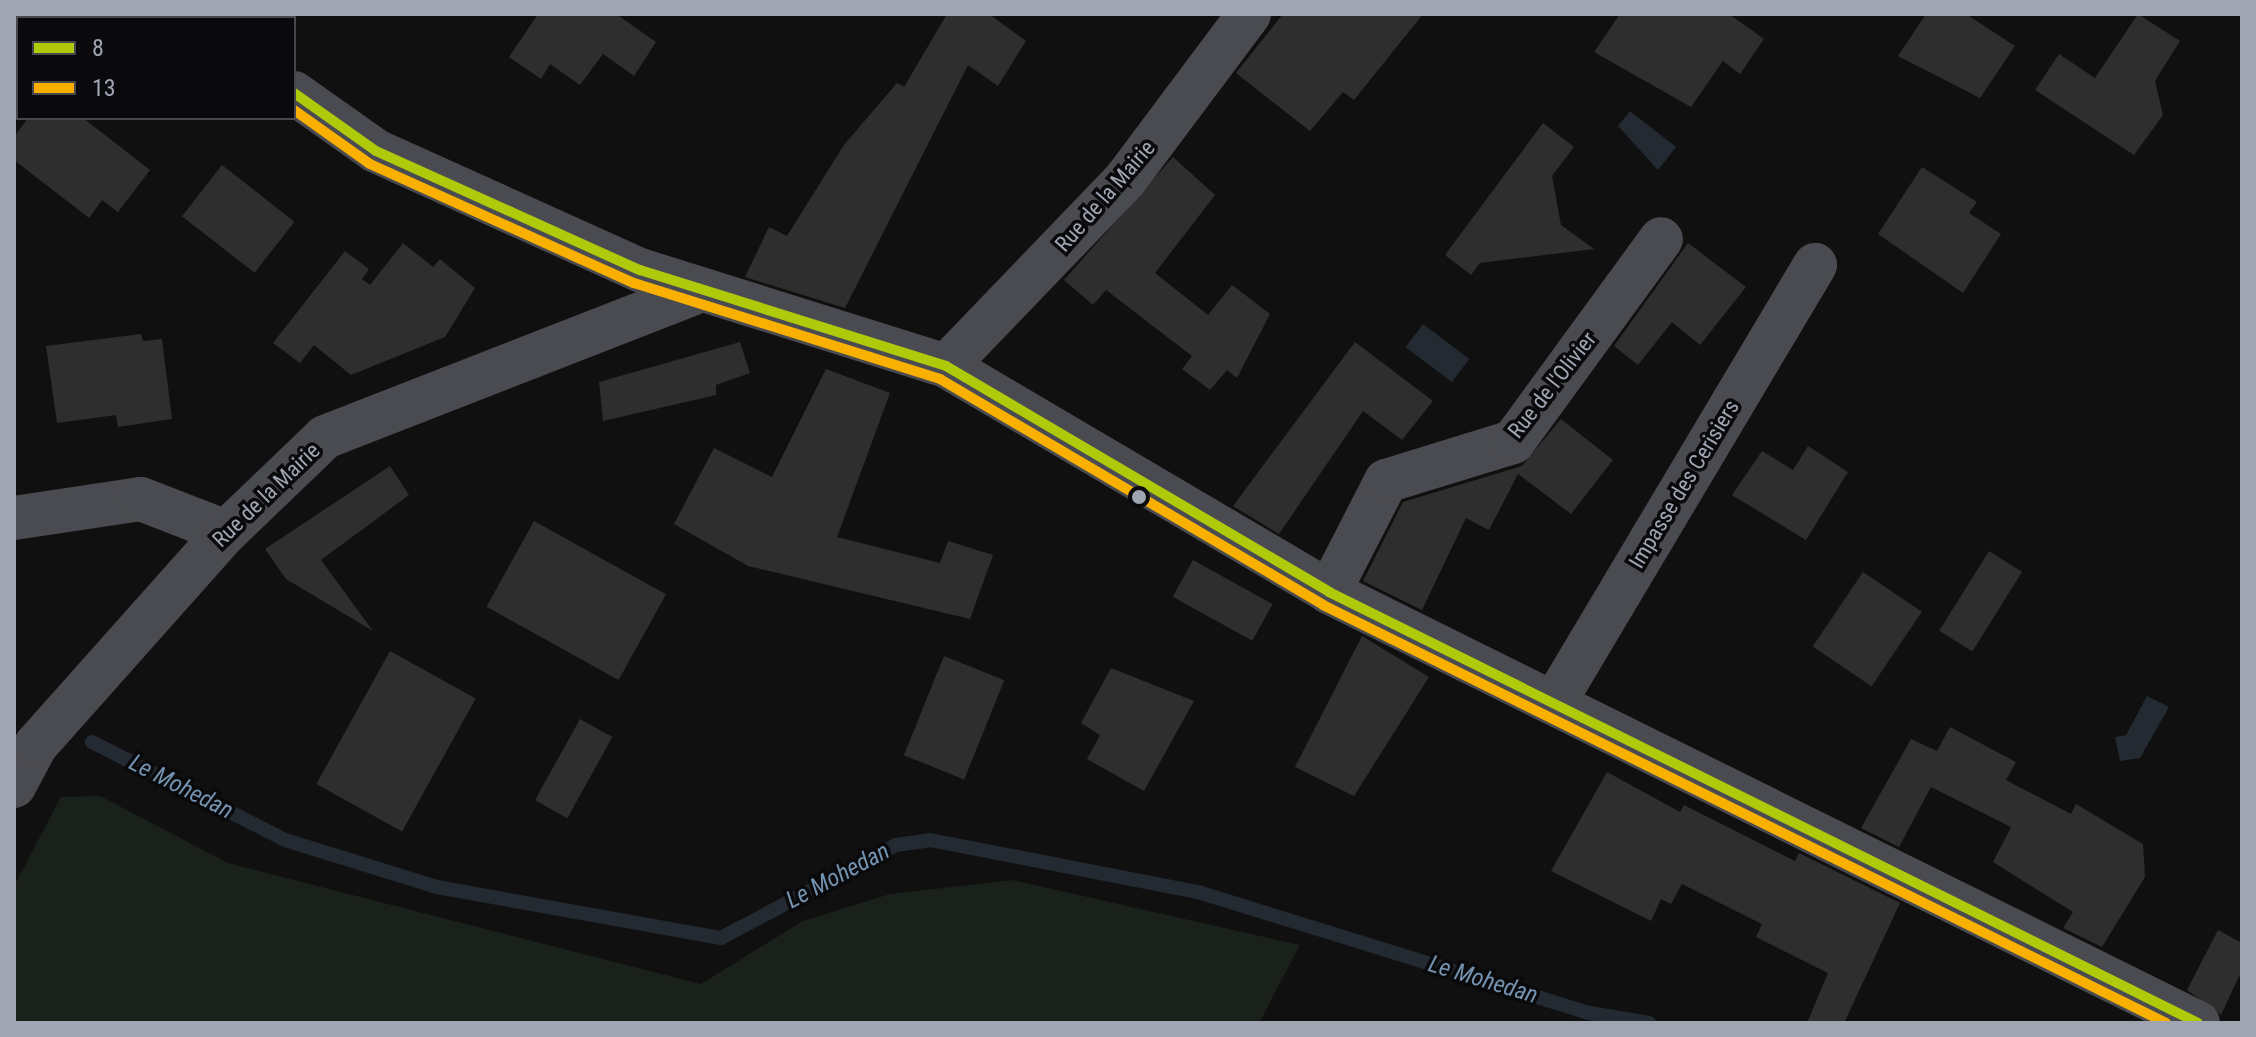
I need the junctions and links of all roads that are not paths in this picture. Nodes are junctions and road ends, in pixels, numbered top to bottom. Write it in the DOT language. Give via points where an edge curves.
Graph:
graph roads {
  1 [pos="1249,14"];
  2 [pos="296,94"];
  3 [pos="1661,239"];
  4 [pos="1815,265"];
  5 [pos="697,292"];
  6 [pos="946,366"];
  7 [pos="14,518"];
  8 [pos="226,532"];
  9 [pos="1329,592"];
  10 [pos="1554,703"];
  11 [pos="14,786"];
  12 [pos="2198,1023"];
  1 -- 6 [label="street, Rue de la Mairie" via="1125,180"];
  2 -- 5 [label="street" via="376,151"];
  3 -- 9 [label="street, Rue de l'Olivier" via="1513,442 1386,481"];
  4 -- 10 [label="street, Impasse des Cerisiers"];
  5 -- 6 [label="street"];
  5 -- 8 [label="street, Rue de la Mairie" via="325,437"];
  6 -- 9 [label="street"];
  7 -- 8 [label="street" via="141,499"];
  8 -- 11 [label="street, Rue de la Mairie" via="36,745"];
  9 -- 10 [label="street"];
  10 -- 12 [label="street"];
}
